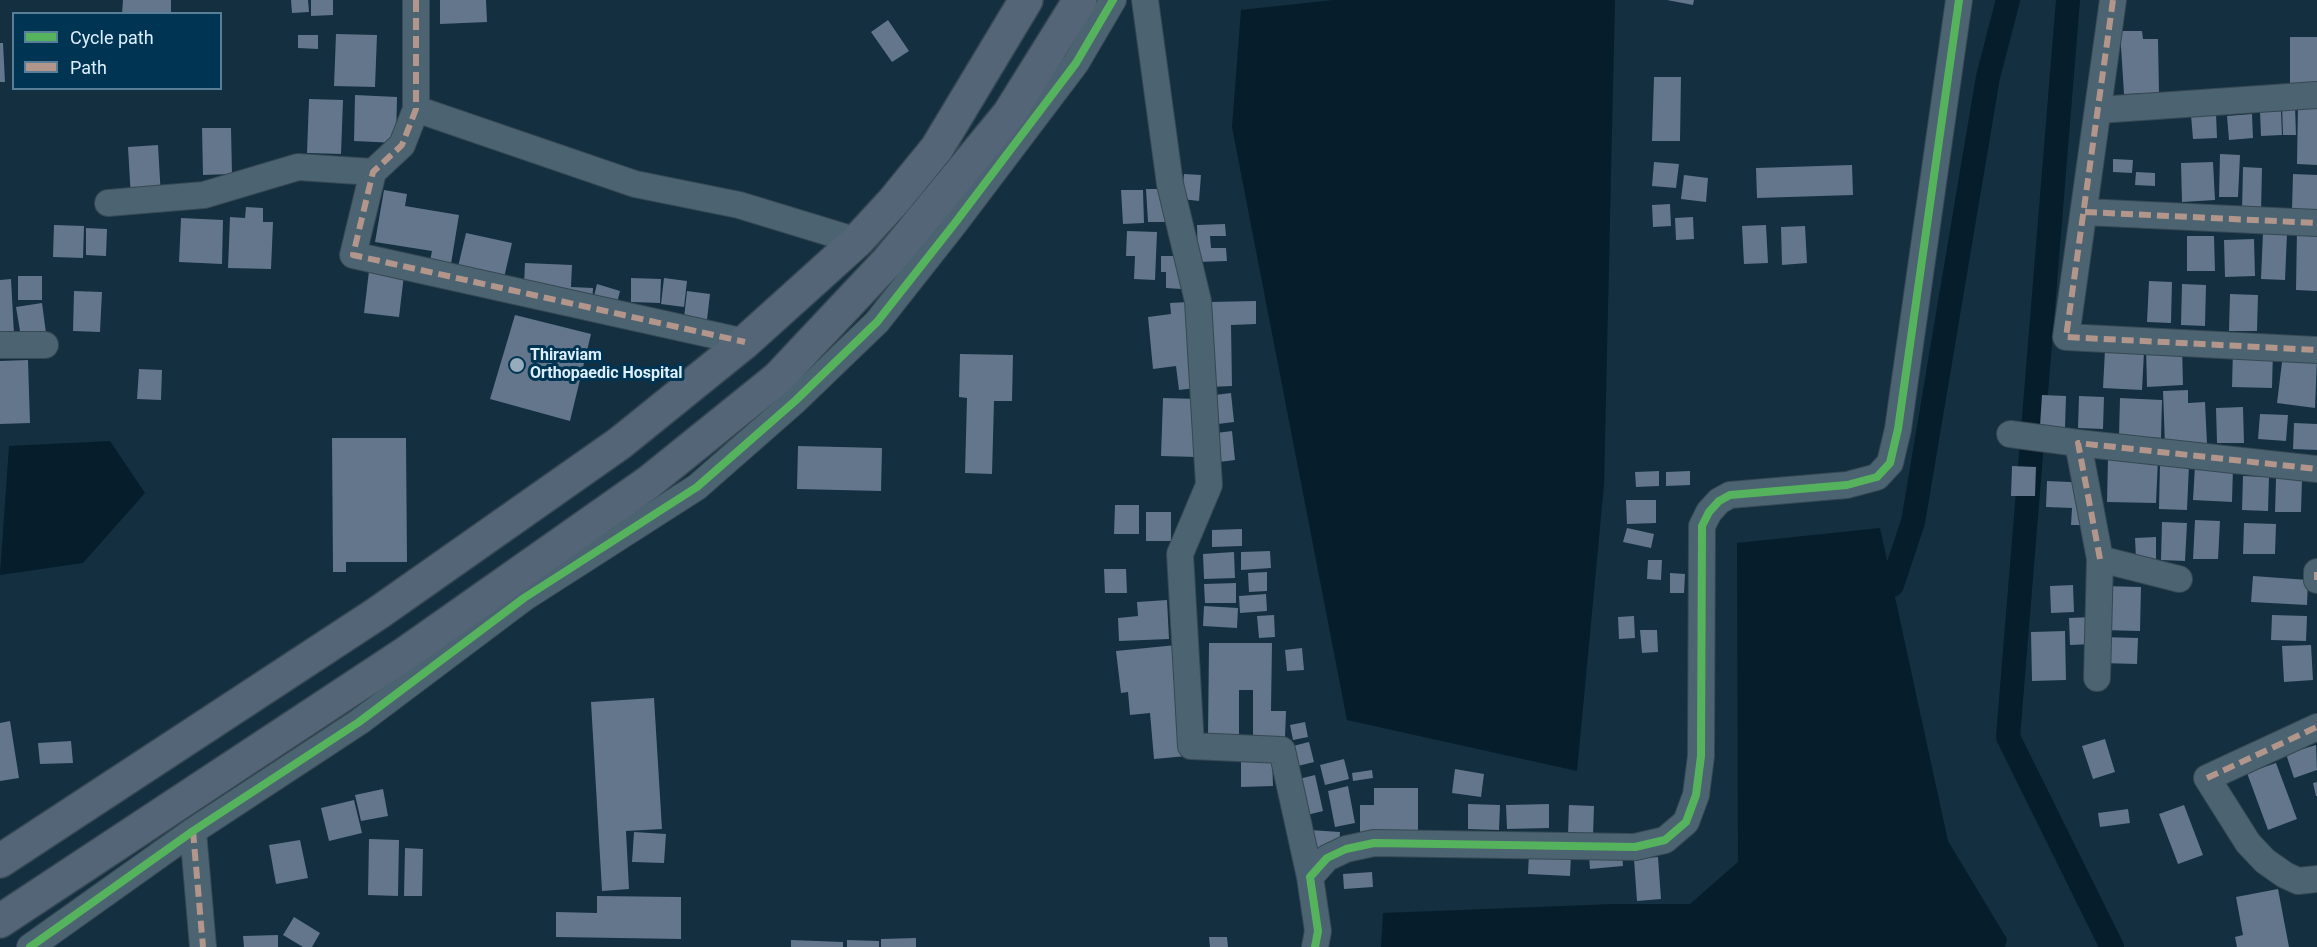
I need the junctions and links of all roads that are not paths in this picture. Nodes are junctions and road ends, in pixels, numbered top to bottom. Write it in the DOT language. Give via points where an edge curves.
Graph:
graph roads {
  1 [pos="416,0"];
  2 [pos="1026,0"];
  3 [pos="1080,0"];
  4 [pos="1113,0"];
  5 [pos="1145,0"];
  6 [pos="1959,0"];
  7 [pos="2114,0"];
  8 [pos="2317,95"];
  9 [pos="416,109"];
  10 [pos="2099,110"];
  11 [pos="373,172"];
  12 [pos="108,203"];
  13 [pos="2085,212"];
  14 [pos="2317,223"];
  15 [pos="857,241"];
  16 [pos="745,342"];
  17 [pos="0,345"];
  18 [pos="45,345"];
  19 [pos="2317,350"];
  20 [pos="2010,434"];
  21 [pos="2078,443"];
  22 [pos="2317,469"];
  23 [pos="2100,559"];
  24 [pos="2317,572"];
  25 [pos="2179,579"];
  26 [pos="2317,580"];
  27 [pos="2097,678"];
  28 [pos="2317,727"];
  29 [pos="193,831"];
  30 [pos="0,861"];
  31 [pos="1310,877"];
  32 [pos="2317,879"];
  33 [pos="0,921"];
  34 [pos="30,947"];
  35 [pos="203,947"];
  36 [pos="1315,947"];
  1 -- 9 [label="street"];
  2 -- 15 [label="highway" via="937,148"];
  3 -- 33 [label="highway" via="1009,114 888,261 778,378 649,482 406,653"];
  4 -- 29 [label="street" via="1076,63 955,223 877,321 795,401 698,487 524,598 359,722"];
  5 -- 31 [label="street" via="1170,184 1198,302 1209,485 1180,554 1191,746 1282,750"];
  6 -- 31 [label="street" via="1890,463 1877,477 1847,485 1730,495 1709,512 1702,526 1701,756 1696,795 1686,822 1665,840 1635,847 1360,844 1327,858"];
  7 -- 10 [label="street"];
  8 -- 10 [label="street"];
  9 -- 11 [label="street" via="402,145"];
  9 -- 15 [label="street" via="635,183 739,205"];
  10 -- 13 [label="street"];
  11 -- 12 [label="street" via="298,166 198,196"];
  11 -- 16 [label="street" via="352,255"];
  13 -- 14 [label="street"];
  13 -- 19 [label="street" via="2066,337"];
  15 -- 16 [label="highway"];
  16 -- 30 [label="highway" via="620,442 388,606"];
  17 -- 18 [label="street"];
  20 -- 21 [label="street"];
  21 -- 22 [label="street"];
  21 -- 23 [label="street"];
  23 -- 25 [label="street"];
  23 -- 27 [label="street"];
  24 -- 26 [label="street"];
  28 -- 32 [label="street" via="2207,778 2248,843 2265,861 2298,881"];
  29 -- 34 [label="street"];
  29 -- 35 [label="street"];
  31 -- 36 [label="street" via="1318,931"];
}
